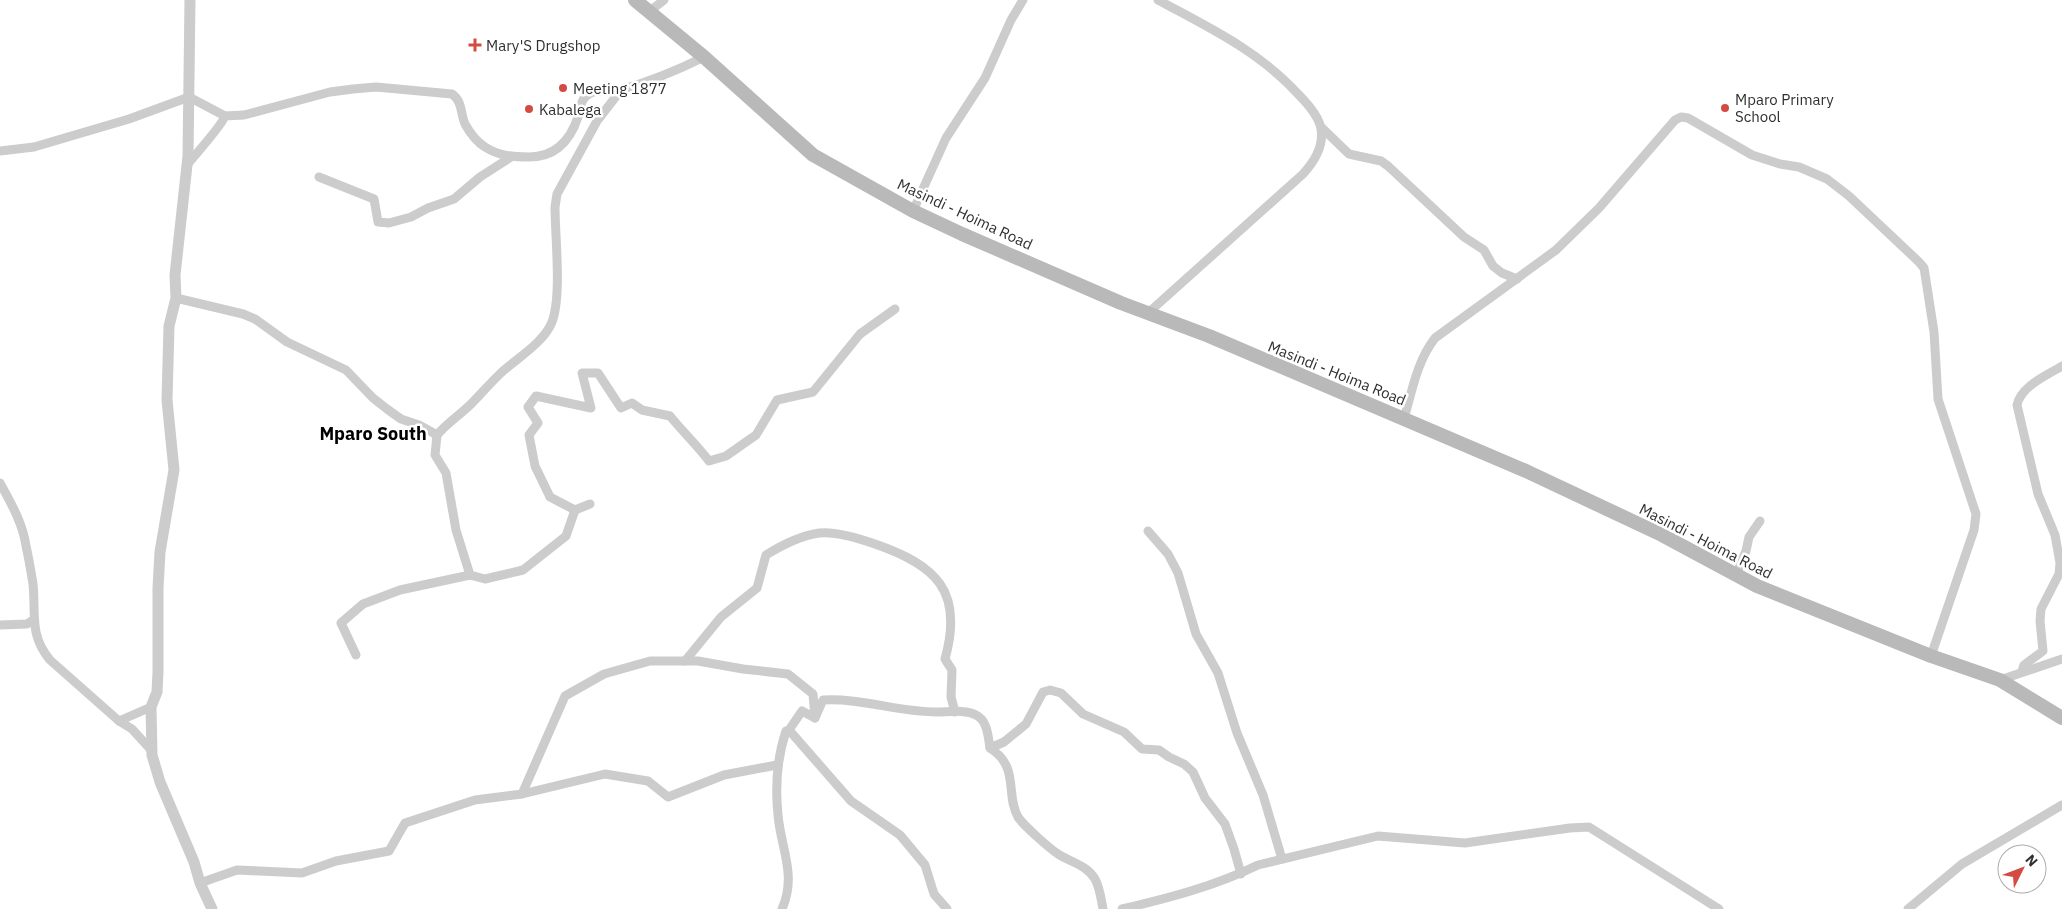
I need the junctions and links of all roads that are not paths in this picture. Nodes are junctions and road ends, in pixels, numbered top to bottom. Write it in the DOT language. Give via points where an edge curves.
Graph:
graph roads {
  1 [pos="190,0"];
  2 [pos="635,0"];
  3 [pos="664,0"];
  4 [pos="1023,0"];
  5 [pos="1158,0"];
  6 [pos="650,11"];
  7 [pos="704,57"];
  8 [pos="620,90"];
  9 [pos="189,98"];
  10 [pos="225,116"];
  11 [pos="1321,127"];
  12 [pos="0,151"];
  13 [pos="511,157"];
  14 [pos="187,165"];
  15 [pos="319,178"];
  16 [pos="913,210"];
  17 [pos="1517,279"];
  18 [pos="176,298"];
  19 [pos="895,310"];
  20 [pos="1148,313"];
  21 [pos="2062,366"];
  22 [pos="1404,419"];
  23 [pos="437,435"];
  24 [pos="0,483"];
  25 [pos="590,504"];
  26 [pos="575,510"];
  27 [pos="1760,521"];
  28 [pos="1148,531"];
  29 [pos="470,575"];
  30 [pos="1736,575"];
  31 [pos="33,620"];
  32 [pos="0,625"];
  33 [pos="356,654"];
  34 [pos="1931,656"];
  35 [pos="2062,659"];
  36 [pos="685,661"];
  37 [pos="2022,671"];
  38 [pos="2000,680"];
  39 [pos="151,708"];
  40 [pos="955,712"];
  41 [pos="815,718"];
  42 [pos="2062,718"];
  43 [pos="119,721"];
  44 [pos="789,730"];
  45 [pos="990,748"];
  46 [pos="152,751"];
  47 [pos="777,765"];
  48 [pos="522,794"];
  49 [pos="2062,805"];
  50 [pos="1282,859"];
  51 [pos="1241,874"];
  52 [pos="200,883"];
  53 [pos="1708,906"];
  54 [pos="212,909"];
  55 [pos="782,909"];
  56 [pos="947,909"];
  57 [pos="1103,909"];
  58 [pos="1122,909"];
  59 [pos="1719,909"];
  60 [pos="1908,909"];
  1 -- 9 [label="street"];
  2 -- 6 [label="main road, Masindi - Hoima Road"];
  3 -- 6 [label="street"];
  4 -- 16 [label="street" via="986,78 946,138"];
  5 -- 11 [label="street" via="1226,36 1259,58 1303,99"];
  6 -- 7 [label="main road, Masindi - Hoima Road"];
  7 -- 8 [label="street" via="686,67"];
  7 -- 16 [label="main road, Masindi - Hoima Road" via="813,155"];
  8 -- 13 [label="street" via="595,91 583,99 575,126 554,152 534,157"];
  8 -- 23 [label="street" via="597,121 557,194 556,299 552,321 534,344"];
  9 -- 10 [label="street"];
  9 -- 12 [label="street" via="34,147"];
  9 -- 14 [label="street"];
  10 -- 13 [label="street" via="244,115 345,90 376,87 446,93 459,101 465,123 474,137 484,146"];
  10 -- 14 [label="street" via="224,123"];
  11 -- 17 [label="street" via="1349,154 1381,160 1464,237 1484,250 1493,266"];
  11 -- 20 [label="street" via="1319,149 1303,174"];
  13 -- 15 [label="street" via="454,199 389,223 378,222 374,199"];
  14 -- 18 [label="street"];
  16 -- 20 [label="main road, Masindi - Hoima Road" via="970,238"];
  17 -- 22 [label="street" via="1435,338 1426,349"];
  17 -- 34 [label="street" via="1568,239 1668,127 1681,118 1688,118 1752,155 1814,172 1850,196 1924,268 1934,332 1938,399 1976,514 1974,530"];
  18 -- 23 [label="street" via="255,319 287,342 346,370 387,409"];
  18 -- 39 [label="street" via="168,326 167,400 174,470 160,552 158,672"];
  19 -- 26 [label="street" via="860,334 813,392 777,400 756,435 726,456 710,461 670,416 642,410 632,403 621,408 598,373 582,372 591,408 536,396 528,406 538,423 529,436 535,466 550,497"];
  20 -- 22 [label="main road, Masindi - Hoima Road"];
  21 -- 37 [label="street" via="2023,391 2017,405 2038,494 2055,535 2060,562 2059,574 2042,609 2043,651 2024,665"];
  22 -- 30 [label="main road, Masindi - Hoima Road" via="1526,471 1662,535"];
  23 -- 29 [label="street" via="435,455 446,473 456,530"];
  24 -- 31 [label="street" via="26,544 33,585"];
  25 -- 26 [label="street"];
  26 -- 29 [label="street" via="566,536 524,570 485,579"];
  27 -- 30 [label="street" via="1749,537"];
  28 -- 50 [label="street" via="1168,554 1178,573 1196,634 1218,673 1237,733 1263,795"];
  29 -- 33 [label="street" via="400,590 363,604 341,623"];
  30 -- 34 [label="main road, Masindi - Hoima Road"];
  31 -- 32 [label="street" via="27,624"];
  31 -- 43 [label="street" via="41,650"];
  34 -- 38 [label="main road, Masindi - Hoima Road"];
  35 -- 37 [label="street"];
  36 -- 40 [label="street" via="721,617 758,588 766,555 790,541 820,533 855,537 899,552 927,568 944,589 952,619 945,659 952,670 951,697"];
  36 -- 41 [label="street" via="788,674 813,694"];
  36 -- 48 [label="street" via="650,661 604,674 565,696"];
  37 -- 38 [label="street"];
  38 -- 42 [label="main road, Masindi - Hoima Road"];
  39 -- 43 [label="street"];
  39 -- 46 [label="street"];
  40 -- 41 [label="street" via="921,712 841,699 823,700"];
  40 -- 45 [label="street" via="968,712 981,719 987,728"];
  41 -- 44 [label="street" via="802,711"];
  43 -- 46 [label="street" via="132,729"];
  44 -- 47 [label="street" via="786,730 780,747"];
  44 -- 56 [label="street" via="851,801 900,835 925,864 934,894"];
  45 -- 51 [label="street" via="1004,742 1026,724 1043,692 1061,693 1083,714 1124,732 1142,749 1159,750 1193,772 1205,798 1225,824"];
  45 -- 57 [label="street" via="1002,756 1019,818 1057,853 1091,874 1099,888"];
  46 -- 52 [label="street" via="160,782"];
  47 -- 48 [label="street" via="724,775 668,797 648,781 605,774"];
  47 -- 55 [label="street" via="778,814 790,876"];
  48 -- 52 [label="street" via="475,800 405,823 389,851 302,873 237,870"];
  49 -- 60 [label="street" via="1962,864"];
  50 -- 51 [label="street" via="1258,865"];
  50 -- 53 [label="street" via="1378,836 1465,843 1588,827"];
  51 -- 58 [label="street" via="1193,891"];
  52 -- 54 [label="street"];
  53 -- 59 [label="street"];
}
